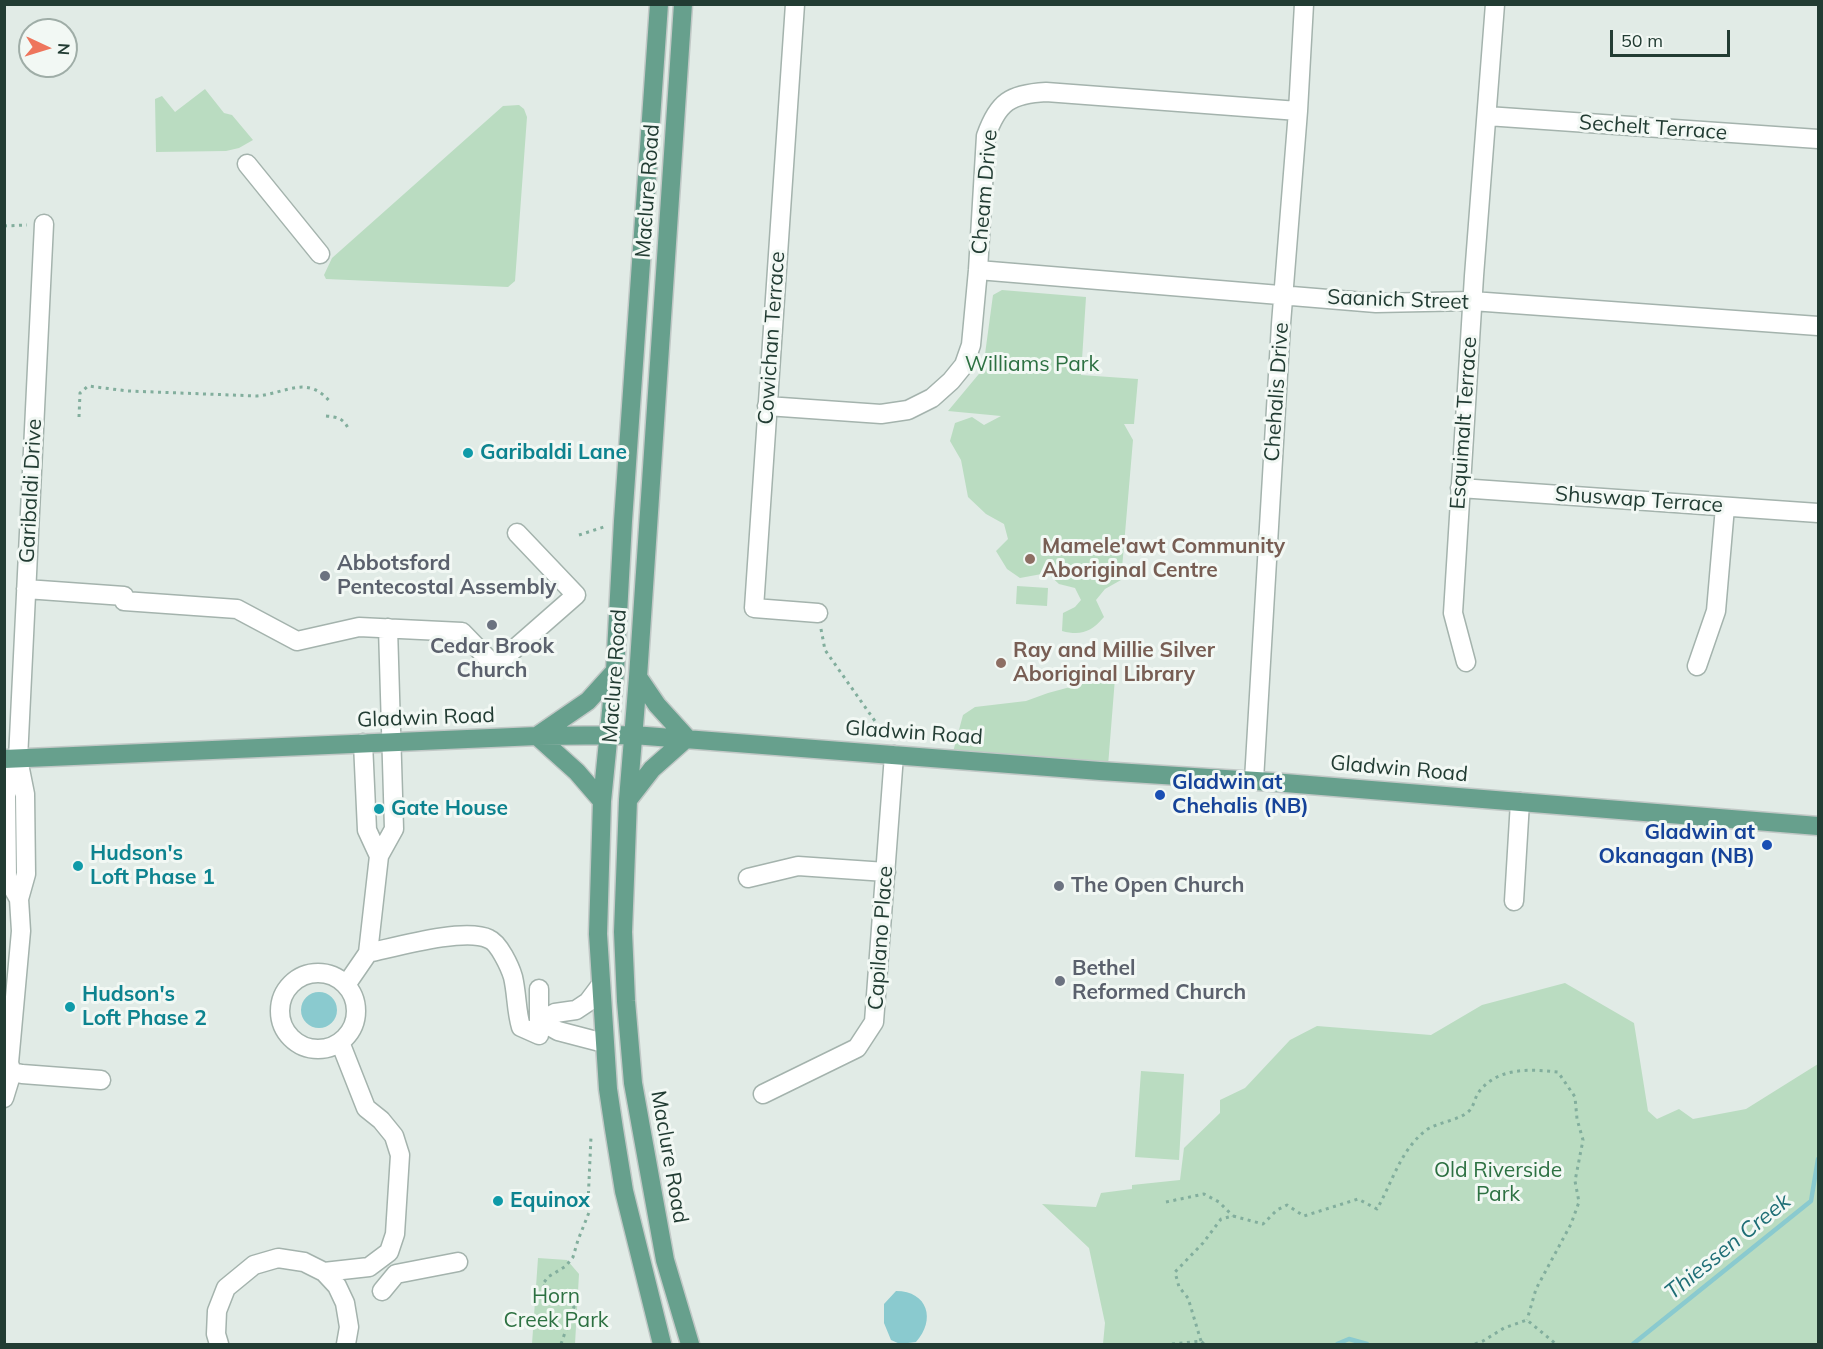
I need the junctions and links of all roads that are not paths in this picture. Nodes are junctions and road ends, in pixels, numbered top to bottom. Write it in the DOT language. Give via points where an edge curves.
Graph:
graph roads {
  1 [pos="659,4"];
  2 [pos="683,4"];
  3 [pos="795,4"];
  4 [pos="1304,4"];
  5 [pos="1495,4"];
  6 [pos="1298,111"];
  7 [pos="1487,116"];
  8 [pos="1818,139"];
  9 [pos="248,164"];
  10 [pos="45,224"];
  11 [pos="320,254"];
  12 [pos="978,270"];
  13 [pos="1284,295"];
  14 [pos="1472,302"];
  15 [pos="1818,326"];
  16 [pos="767,406"];
  17 [pos="1460,488"];
  18 [pos="1725,507"];
  19 [pos="1818,513"];
  20 [pos="518,533"];
  21 [pos="26,589"];
  22 [pos="818,613"];
  23 [pos="388,628"];
  24 [pos="1466,662"];
  25 [pos="1696,666"];
  26 [pos="615,670"];
  27 [pos="638,678"];
  28 [pos="609,735"];
  29 [pos="633,735"];
  30 [pos="537,736"];
  31 [pos="687,738"];
  32 [pos="391,742"];
  33 [pos="363,743"];
  34 [pos="894,754"];
  35 [pos="11,759"];
  36 [pos="1254,780"];
  37 [pos="628,800"];
  38 [pos="602,801"];
  39 [pos="1520,802"];
  40 [pos="1818,826"];
  41 [pos="379,856"];
  42 [pos="886,872"];
  43 [pos="748,878"];
  44 [pos="1514,901"];
  45 [pos="368,953"];
  46 [pos="346,985"];
  47 [pos="600,986"];
  48 [pos="538,989"];
  49 [pos="540,1021"];
  50 [pos="340,1042"];
  51 [pos="604,1043"];
  52 [pos="12,1072"];
  53 [pos="101,1080"];
  54 [pos="763,1094"];
  55 [pos="4,1098"];
  56 [pos="389,1252"];
  57 [pos="458,1262"];
  58 [pos="427,1268"];
  59 [pos="324,1272"];
  60 [pos="382,1291"];
  61 [pos="219,1344"];
  62 [pos="345,1344"];
  63 [pos="662,1344"];
  64 [pos="690,1344"];
  1 -- 26 [label="main road, Maclure Road"];
  2 -- 27 [label="main road, Maclure Road"];
  3 -- 16 [label="street, Cowichan Terrace"];
  4 -- 6 [label="street, Chehalis Drive"];
  5 -- 7 [label="street, Esquimalt Terrace"];
  6 -- 12 [label="street, Cheam Drive" via="1046,92 1023,94 1006,103 993,117 986,136"];
  6 -- 13 [label="street, Chehalis Drive"];
  7 -- 8 [label="street, Sechelt Terrace"];
  7 -- 14 [label="street, Esquimalt Terrace"];
  9 -- 11 [label="street"];
  10 -- 21 [label="street, Garibaldi Drive"];
  12 -- 13 [label="street, Saanich Street"];
  12 -- 16 [label="street, Cheam Drive" via="968,355 951,381 932,398 908,410 881,414"];
  13 -- 14 [label="street, Saanich Street" via="1376,303"];
  13 -- 36 [label="street, Chehalis Drive"];
  14 -- 15 [label="street, Saanich Street"];
  14 -- 17 [label="street, Esquimalt Terrace"];
  16 -- 22 [label="street, Cowichan Terrace" via="754,608"];
  17 -- 18 [label="street, Shuswap Terrace"];
  17 -- 24 [label="street, Esquimalt Terrace" via="1453,613"];
  18 -- 19 [label="street, Shuswap Terrace"];
  18 -- 25 [label="street" via="1716,612"];
  20 -- 23 [label="street" via="576,595 495,666 462,632"];
  21 -- 23 [label="street" via="237,609 297,641 359,627"];
  21 -- 35 [label="street, Garibaldi Drive"];
  23 -- 32 [label="street"];
  26 -- 28 [label="main road, Maclure Road"];
  26 -- 30 [label="main road" via="588,701"];
  27 -- 29 [label="main road, Maclure Road"];
  27 -- 31 [label="main road"];
  28 -- 29 [label="main road, Gladwin Road"];
  28 -- 30 [label="main road, Gladwin Road"];
  28 -- 38 [label="main road, Maclure Road"];
  29 -- 31 [label="main road, Gladwin Road"];
  29 -- 37 [label="main road, Maclure Road"];
  30 -- 32 [label="main road, Gladwin Road"];
  30 -- 38 [label="main road"];
  31 -- 34 [label="main road, Gladwin Road"];
  31 -- 37 [label="main road" via="652,769"];
  32 -- 33 [label="main road, Gladwin Road"];
  32 -- 41 [label="street" via="394,829"];
  33 -- 35 [label="main road, Gladwin Road"];
  33 -- 41 [label="street" via="367,830"];
  34 -- 36 [label="main road, Gladwin Road"];
  34 -- 42 [label="street, Capilano Place"];
  35 -- 52 [label="street, Garibaldi Drive" via="25,794 26,874 19,899 21,931 9,1063"];
  36 -- 39 [label="main road, Gladwin Road"];
  37 -- 64 [label="main road, Maclure Road" via="623,932 633,1083 665,1260"];
  38 -- 47 [label="main road, Maclure Road"];
  39 -- 40 [label="main road, Gladwin Road"];
  39 -- 44 [label="street"];
  41 -- 45 [label="street"];
  42 -- 43 [label="street" via="798,866"];
  42 -- 54 [label="street, Capilano Place" via="874,1022 857,1048"];
  45 -- 46 [label="street"];
  45 -- 49 [label="street" via="458,934 478,934 492,940 503,955 513,977 521,1027 539,1035"];
  46 -- 50 [label="street" via="355,1003 353,1025"];
  46 -- 50 [label="street" via="331,975 314,973 287,988 280,1004 282,1024 292,1039 307,1048 322,1049"];
  47 -- 49 [label="street" via="576,1010 555,1013"];
  47 -- 51 [label="main road, Maclure Road"];
  48 -- 49 [label="street"];
  49 -- 51 [label="street" via="558,1031"];
  50 -- 56 [label="street" via="366,1107 394,1136 400,1155 395,1234"];
  51 -- 63 [label="main road, Maclure Road" via="624,1191"];
  52 -- 53 [label="street" via="68,1070"];
  52 -- 55 [label="street, Garibaldi Drive"];
  56 -- 58 [label="street"];
  56 -- 59 [label="street" via="369,1267"];
  57 -- 58 [label="street"];
  58 -- 60 [label="street" via="396,1274"];
  59 -- 61 [label="street" via="304,1262 278,1258 254,1265 226,1288 217,1311"];
  59 -- 62 [label="street" via="345,1303 349,1328"];
}
